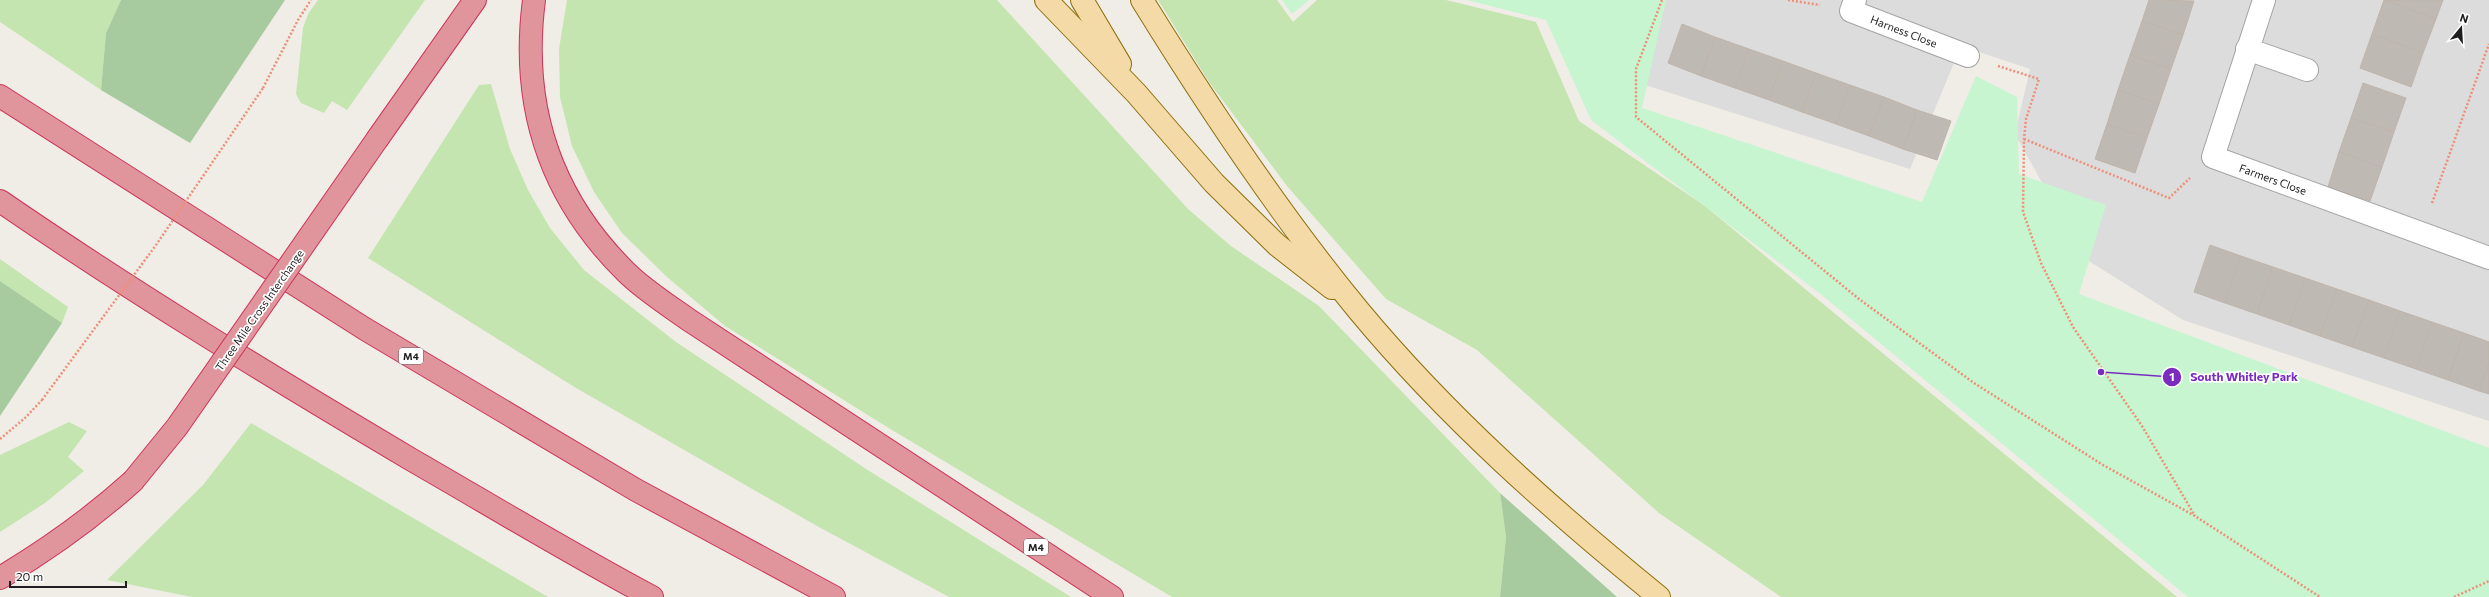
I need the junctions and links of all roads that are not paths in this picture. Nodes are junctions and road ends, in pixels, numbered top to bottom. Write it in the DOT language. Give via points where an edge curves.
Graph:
graph roads {
  1 [pos="475,0"];
  2 [pos="534,0"];
  3 [pos="1046,0"];
  4 [pos="1082,0"];
  5 [pos="1142,0"];
  6 [pos="1854,0"];
  7 [pos="2264,0"];
  8 [pos="2247,49"];
  9 [pos="1968,56"];
  10 [pos="2307,70"];
  11 [pos="1136,93"];
  12 [pos="0,96"];
  13 [pos="0,201"];
  14 [pos="2489,258"];
  15 [pos="1359,311"];
  16 [pos="0,578"];
  17 [pos="652,597"];
  18 [pos="834,597"];
  19 [pos="1112,597"];
  20 [pos="1659,597"];
  1 -- 16 [label="highway, Three Mile Cross Interchange, bridge" via="177,427 133,481 89,518"];
  2 -- 19 [label="highway, M4" via="531,54 537,121 567,196 596,238 627,273 689,320"];
  3 -- 11 [label="main road"];
  4 -- 11 [label="main road"];
  5 -- 15 [label="main road" via="1212,110 1280,207"];
  6 -- 9 [label="street, Harness Close" via="1851,11"];
  7 -- 8 [label="street"];
  8 -- 10 [label="street"];
  8 -- 14 [label="street, Farmers Close" via="2213,158"];
  11 -- 15 [label="main road" via="1214,183 1278,245"];
  12 -- 18 [label="highway, M4" via="372,333 636,490"];
  13 -- 17 [label="highway" via="90,263 296,392"];
  15 -- 20 [label="main road" via="1436,395 1521,480"];
}
